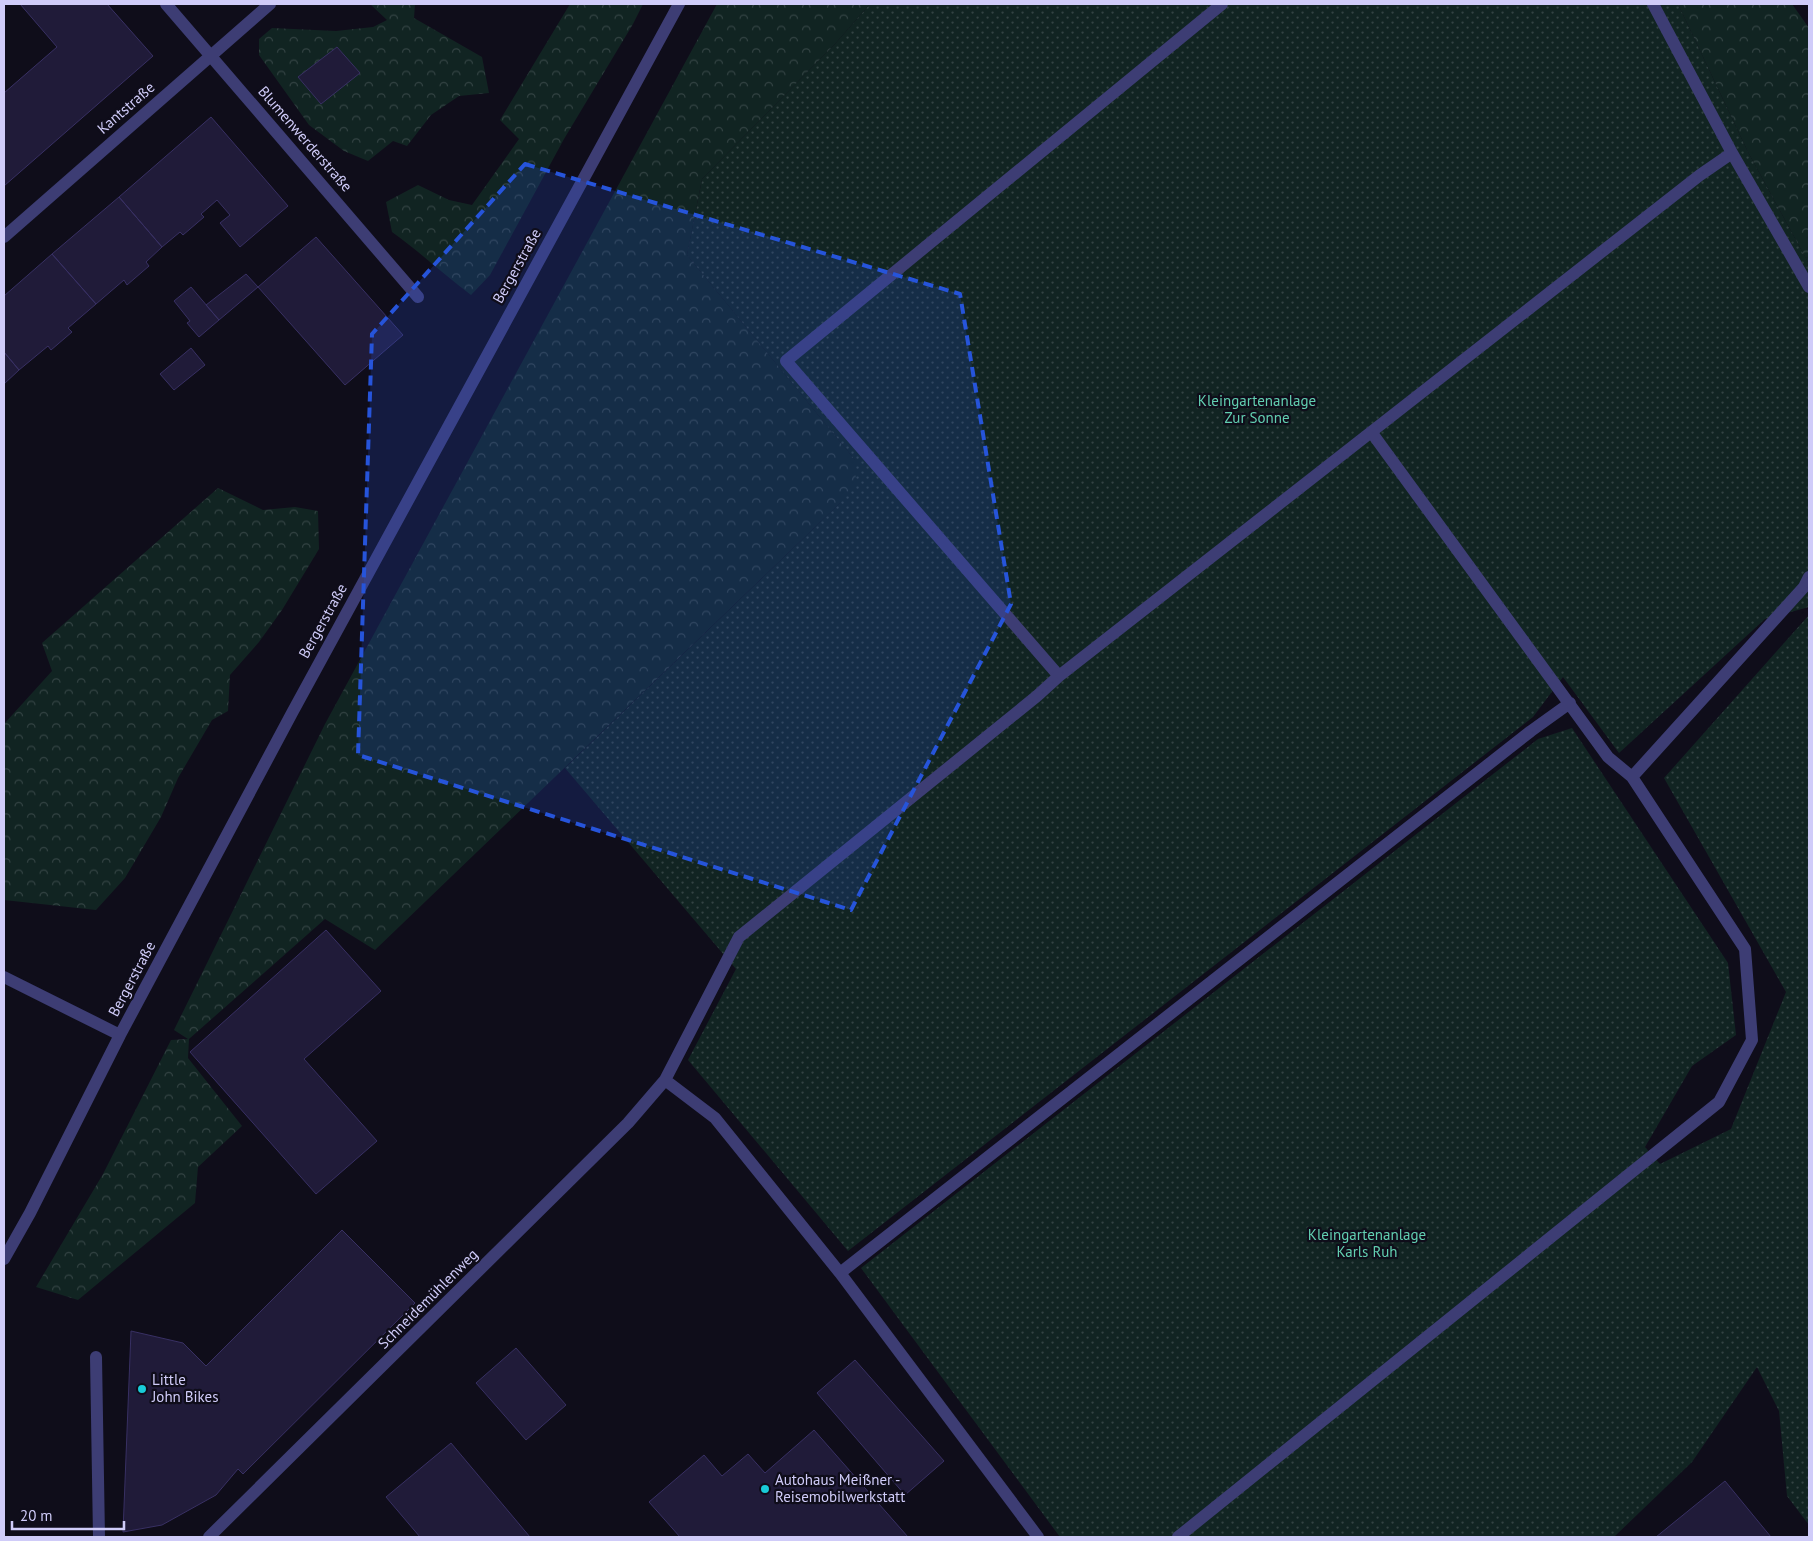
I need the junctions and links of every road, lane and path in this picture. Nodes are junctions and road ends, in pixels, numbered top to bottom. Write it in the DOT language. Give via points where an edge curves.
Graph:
graph roads {
  1 [pos="166,4"];
  2 [pos="270,4"];
  3 [pos="679,4"];
  4 [pos="1222,4"];
  5 [pos="1652,4"];
  6 [pos="211,55"];
  7 [pos="1732,152"];
  8 [pos="4,237"];
  9 [pos="1809,288"];
  10 [pos="418,297"];
  11 [pos="1372,432"];
  12 [pos="1809,577"];
  13 [pos="1059,676"];
  14 [pos="1570,703"];
  15 [pos="1632,777"];
  16 [pos="4,977"];
  17 [pos="120,1035"];
  18 [pos="665,1080"];
  19 [pos="4,1259"];
  20 [pos="840,1273"];
  21 [pos="96,1357"];
  22 [pos="99,1537"];
  23 [pos="209,1537"];
  24 [pos="1038,1537"];
  25 [pos="1178,1537"];
  1 -- 6 [label="street, Blumenwerderstraße"];
  2 -- 6 [label="street, Kantstraße"];
  3 -- 17 [label="street, Bergerstraße"];
  4 -- 13 [label="street" via="786,361"];
  5 -- 7 [label="street"];
  6 -- 8 [label="street, Kantstraße"];
  6 -- 10 [label="street, Blumenwerderstraße"];
  7 -- 9 [label="street"];
  7 -- 11 [label="street, Schneidemühlenweg"];
  11 -- 13 [label="street, Schneidemühlenweg"];
  11 -- 14 [label="street"];
  12 -- 15 [label="street" via="1804,587"];
  13 -- 18 [label="street, Schneidemühlenweg" via="739,936"];
  14 -- 15 [label="street" via="1608,757"];
  14 -- 20 [label="street"];
  15 -- 25 [label="street" via="1745,949 1752,1040 1719,1102"];
  16 -- 17 [label="street"];
  17 -- 19 [label="street, Bergerstraße"];
  18 -- 20 [label="street" via="715,1118"];
  18 -- 23 [label="street, Schneidemühlenweg" via="628,1123"];
  20 -- 24 [label="street"];
  21 -- 22 [label="street"];
}
